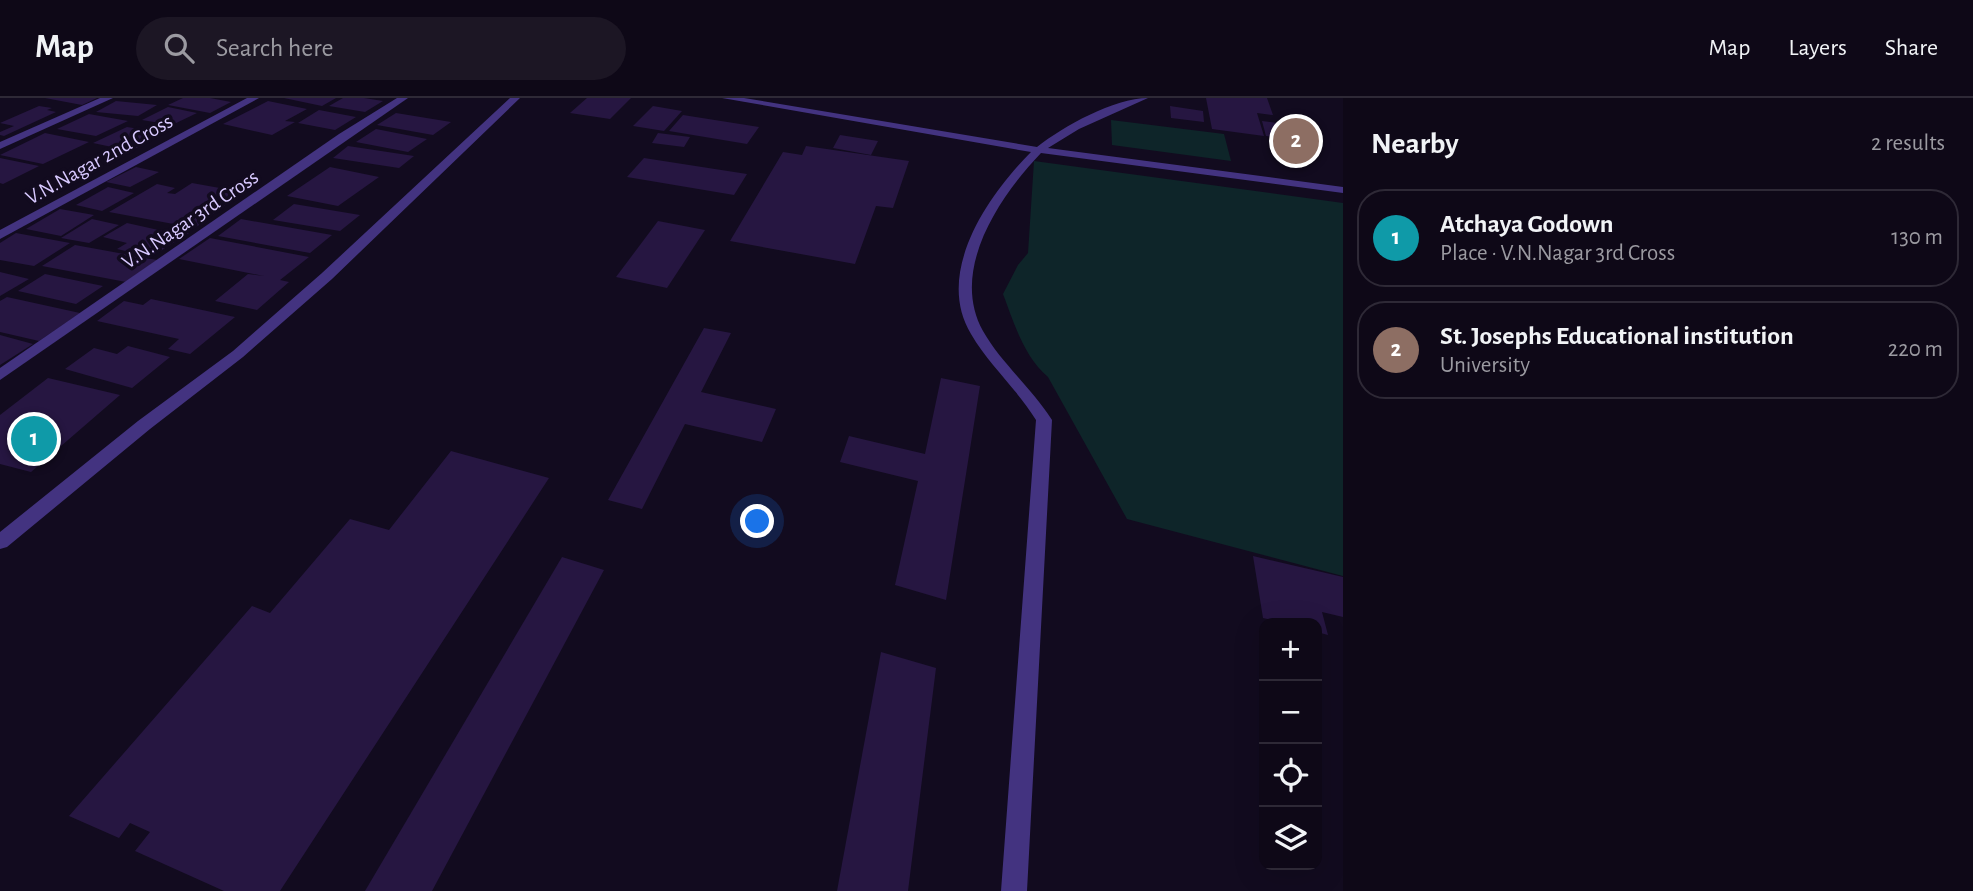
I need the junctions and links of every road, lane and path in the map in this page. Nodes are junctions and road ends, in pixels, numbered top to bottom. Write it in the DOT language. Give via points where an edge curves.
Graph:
graph roads {
  1 [pos="108,98"];
  2 [pos="254,98"];
  3 [pos="403,98"];
  4 [pos="515,98"];
  5 [pos="727,98"];
  6 [pos="1143,98"];
  7 [pos="0,146"];
  8 [pos="1039,150"];
  9 [pos="1343,190"];
  10 [pos="0,235"];
  11 [pos="0,375"];
  12 [pos="0,542"];
  13 [pos="1014,891"];
  1 -- 7 [label="street"];
  2 -- 10 [label="street, V.N.Nagar 2nd Cross"];
  3 -- 11 [label="street, V.N.Nagar 3rd Cross"];
  4 -- 12 [label="street" via="238,354"];
  5 -- 8 [label="street"];
  6 -- 8 [label="street" via="1091,118"];
  8 -- 9 [label="street"];
  8 -- 13 [label="street" via="975,236 966,294 967,314 980,341 1033,398 1044,420"];
}
